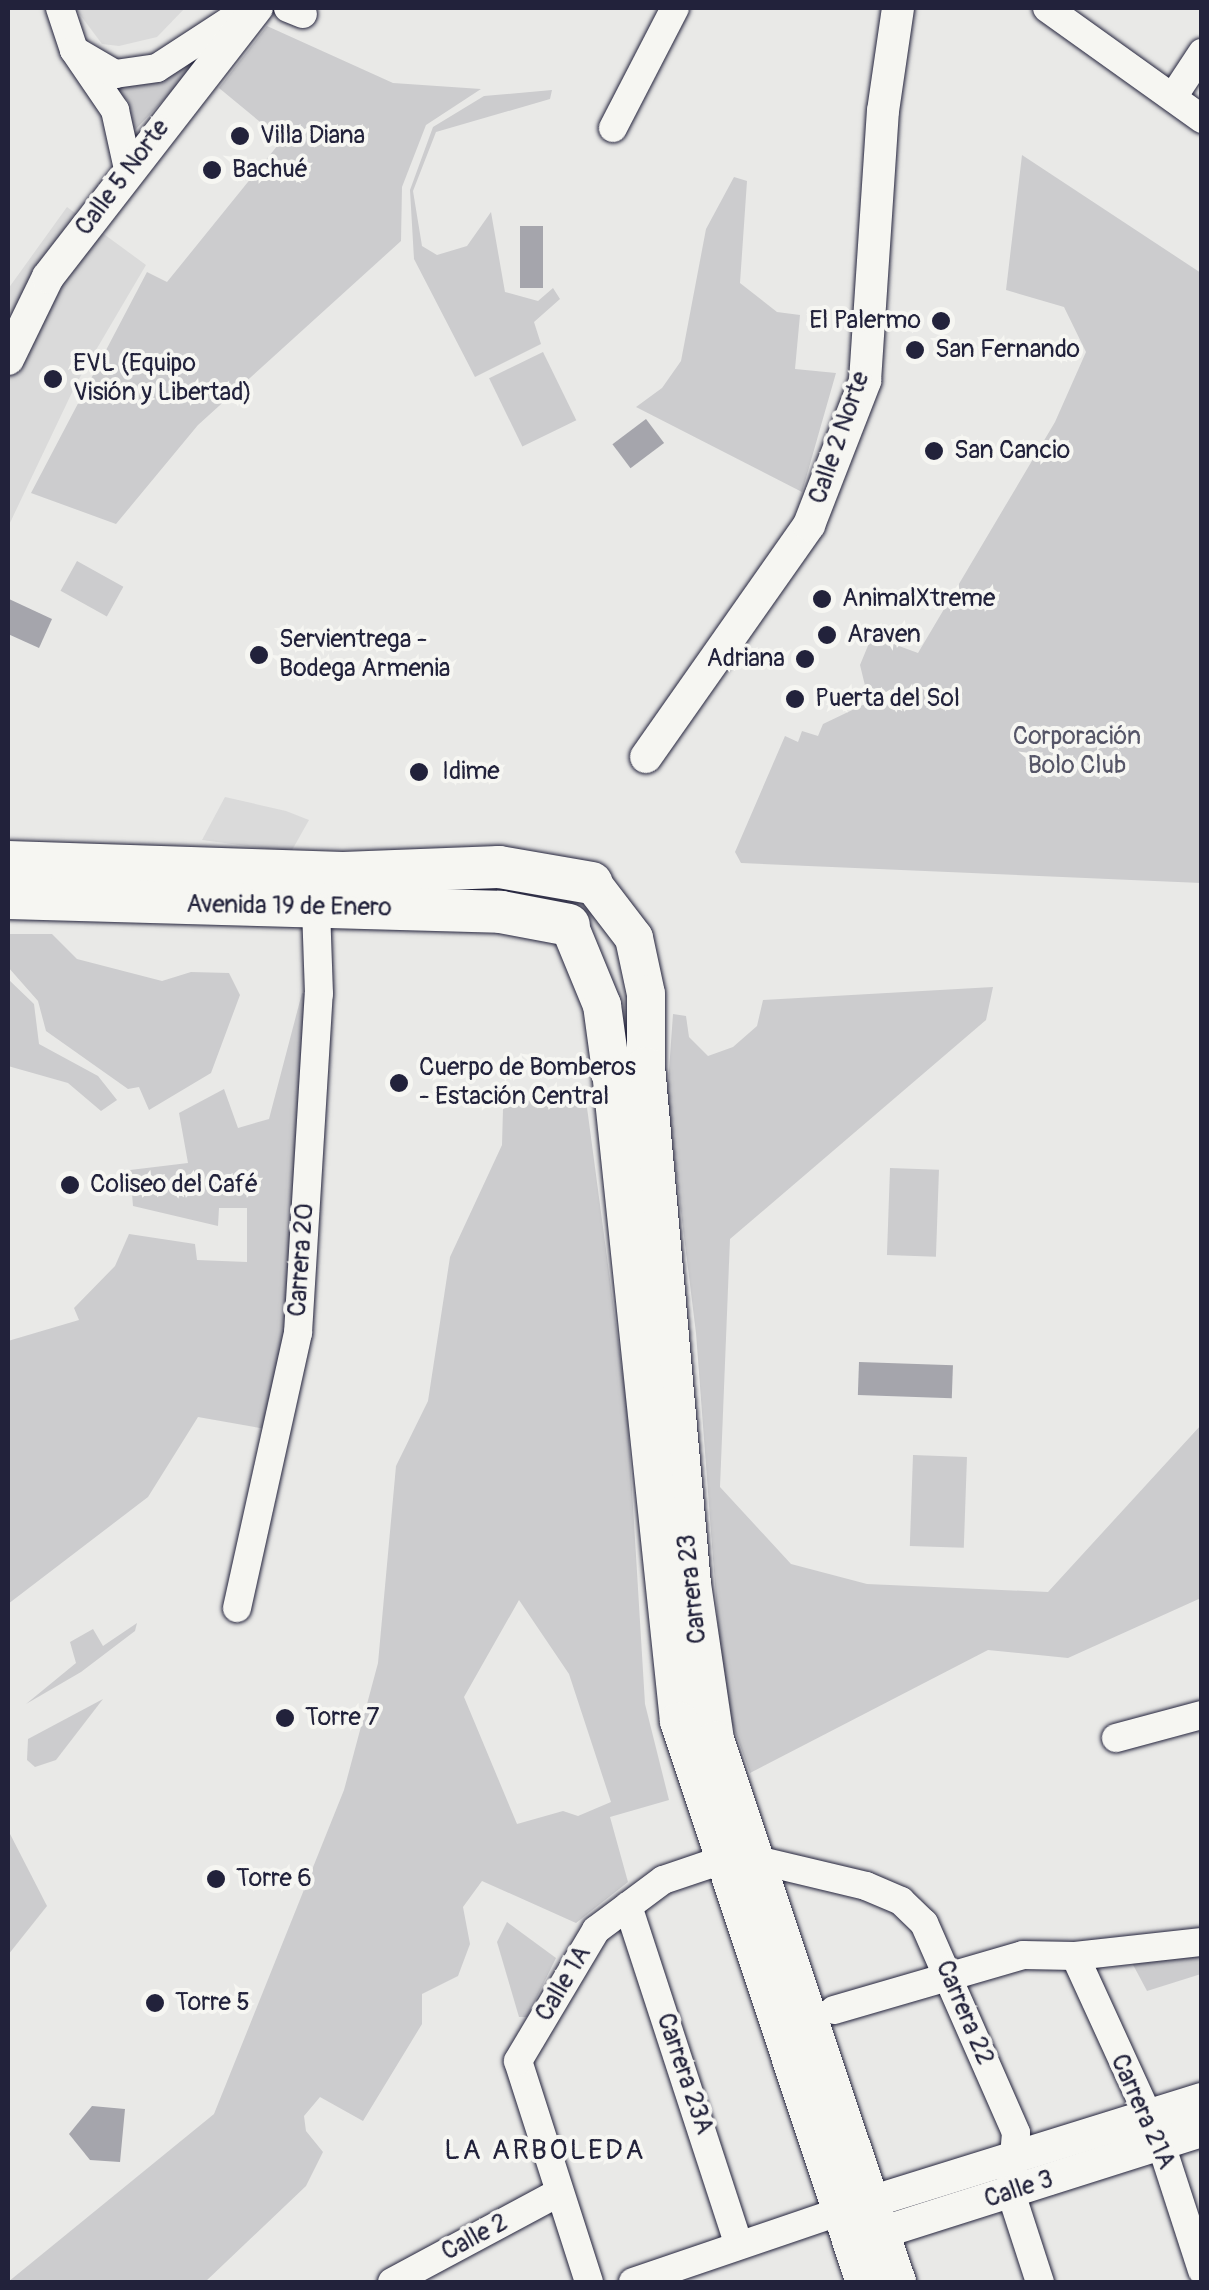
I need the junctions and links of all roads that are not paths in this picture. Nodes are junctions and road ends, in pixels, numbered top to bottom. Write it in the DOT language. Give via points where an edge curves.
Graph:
graph roads {
  1 [pos="60,8"];
  2 [pos="253,8"];
  3 [pos="675,8"];
  4 [pos="898,8"];
  5 [pos="1046,8"];
  6 [pos="74,50"];
  7 [pos="1202,53"];
  8 [pos="1173,98"];
  9 [pos="1202,119"];
  10 [pos="613,128"];
  11 [pos="128,170"];
  12 [pos="8,359"];
  13 [pos="646,757"];
  14 [pos="8,862"];
  15 [pos="592,883"];
  16 [pos="8,898"];
  17 [pos="316,906"];
  18 [pos="568,925"];
  19 [pos="237,1608"];
  20 [pos="1202,1715"];
  21 [pos="1116,1738"];
  22 [pos="737,1859"];
  23 [pos="628,1906"];
  24 [pos="1202,1942"];
  25 [pos="1075,1956"];
  26 [pos="948,1974"];
  27 [pos="834,2010"];
  28 [pos="1202,2099"];
  29 [pos="1154,2130"];
  30 [pos="1202,2132"];
  31 [pos="1010,2176"];
  32 [pos="558,2193"];
  33 [pos="864,2215"];
  34 [pos="738,2242"];
  35 [pos="1202,2270"];
  36 [pos="392,2282"];
  37 [pos="590,2282"];
  38 [pos="633,2282"];
  39 [pos="865,2282"];
  40 [pos="897,2282"];
  41 [pos="1040,2282"];
  1 -- 6 [label="street"];
  2 -- 6 [label="street" via="156,68 115,74"];
  2 -- 11 [label="street, Calle 5 Norte"];
  3 -- 10 [label="street"];
  4 -- 13 [label="street, Calle 2 Norte" via="882,111 864,380 809,525"];
  5 -- 8 [label="street"];
  6 -- 11 [label="street" via="115,110"];
  7 -- 8 [label="street"];
  8 -- 9 [label="street"];
  11 -- 12 [label="street, Calle 5 Norte" via="48,277"];
  14 -- 15 [label="main road, Avenida 19 de Enero" via="342,873 530,869"];
  15 -- 22 [label="main road, Carrera 23" via="634,938 646,994 649,1104 702,1676"];
  16 -- 17 [label="main road, Avenida 19 de Enero"];
  17 -- 18 [label="main road, Avenida 19 de Enero" via="501,912"];
  17 -- 19 [label="street, Carrera 20" via="319,994 298,1333"];
  18 -- 22 [label="main road, Carrera 23" via="602,1005 668,1655 694,1779"];
  20 -- 21 [label="street"];
  22 -- 23 [label="street, Calle 1A" via="663,1880"];
  22 -- 26 [label="street, Carrera 22" via="801,1867 901,1901 924,1923"];
  22 -- 33 [label="main road, Carrera 23"];
  23 -- 32 [label="street, Calle 1A" via="596,1930 518,2061"];
  23 -- 34 [label="street, Carrera 23A"];
  24 -- 25 [label="street"];
  25 -- 26 [label="street" via="1023,1955"];
  25 -- 29 [label="street, Carrera 21A"];
  26 -- 27 [label="street"];
  26 -- 31 [label="street, Carrera 22" via="1016,2133"];
  28 -- 29 [label="street, Calle 3"];
  29 -- 30 [label="street, Calle 3"];
  29 -- 31 [label="street, Calle 3"];
  29 -- 35 [label="street, Carrera 21A"];
  31 -- 33 [label="street, Calle 3"];
  31 -- 41 [label="street, Carrera 22"];
  32 -- 36 [label="street, Calle 2"];
  32 -- 37 [label="street"];
  33 -- 34 [label="street, Calle 3"];
  33 -- 39 [label="main road, Carrera 23"];
  33 -- 40 [label="main road, Carrera 23"];
  34 -- 38 [label="street, Calle 3"];
}
